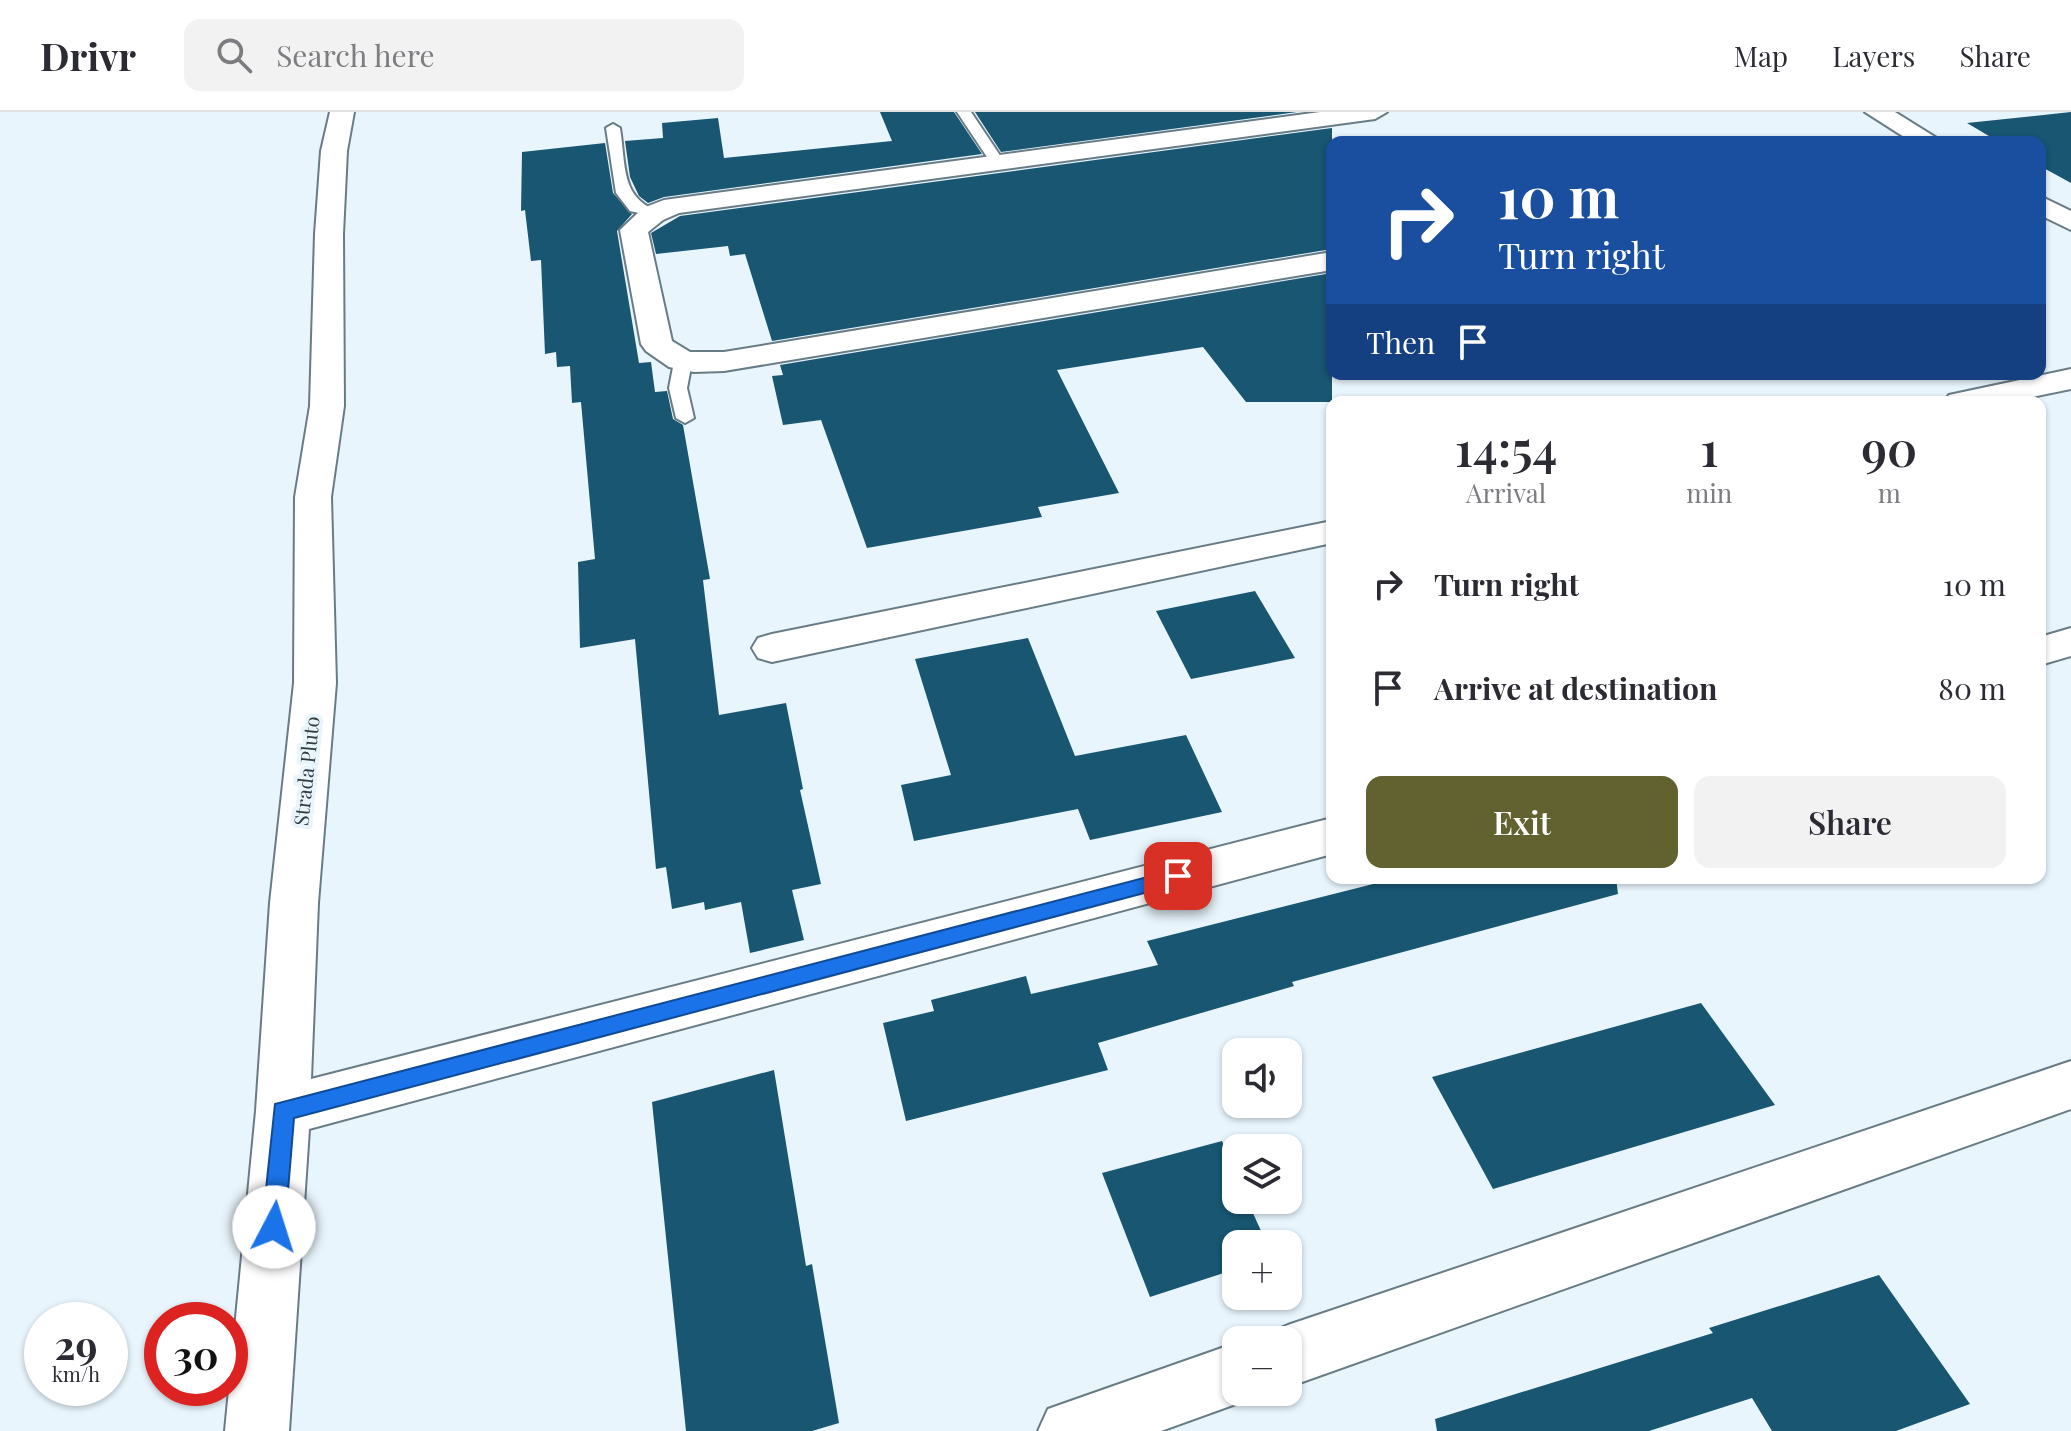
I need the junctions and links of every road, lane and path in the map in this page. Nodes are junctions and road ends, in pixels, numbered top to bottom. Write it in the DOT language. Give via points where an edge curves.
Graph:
graph roads {
  1 [pos="342,112"];
  2 [pos="964,112"];
  3 [pos="1375,112"];
  4 [pos="1877,112"];
  5 [pos="613,128"];
  6 [pos="1919,136"];
  7 [pos="998,163"];
  8 [pos="2046,207"];
  9 [pos="653,214"];
  10 [pos="2071,222"];
  11 [pos="1326,262"];
  12 [pos="683,362"];
  13 [pos="2071,379"];
  14 [pos="1990,396"];
  15 [pos="685,418"];
  16 [pos="1326,533"];
  17 [pos="2071,642"];
  18 [pos="772,648"];
  19 [pos="2046,649"];
  20 [pos="1326,838"];
  21 [pos="2071,1085"];
  22 [pos="283,1111"];
  23 [pos="1302,1351"];
  24 [pos="1222,1379"];
  25 [pos="257,1431"];
  26 [pos="1070,1431"];
  1 -- 22 [label="street, Strada Pluto" via="329,234 327,406 313,497 315,683 294,903"];
  2 -- 7 [label="lane"];
  3 -- 7 [label="street"];
  4 -- 6 [label="street"];
  5 -- 9 [label="lane" via="623,193 635,208"];
  7 -- 9 [label="street" via="674,206"];
  8 -- 10 [label="street"];
  9 -- 12 [label="street" via="634,230 657,344"];
  11 -- 12 [label="street" via="768,354"];
  12 -- 15 [label="lane" via="678,388"];
  13 -- 14 [label="street"];
  16 -- 18 [label="street"];
  17 -- 19 [label="street"];
  20 -- 22 [label="street"];
  21 -- 23 [label="street"];
  22 -- 25 [label="street, Strada Pluto"];
  24 -- 26 [label="street"];
}
